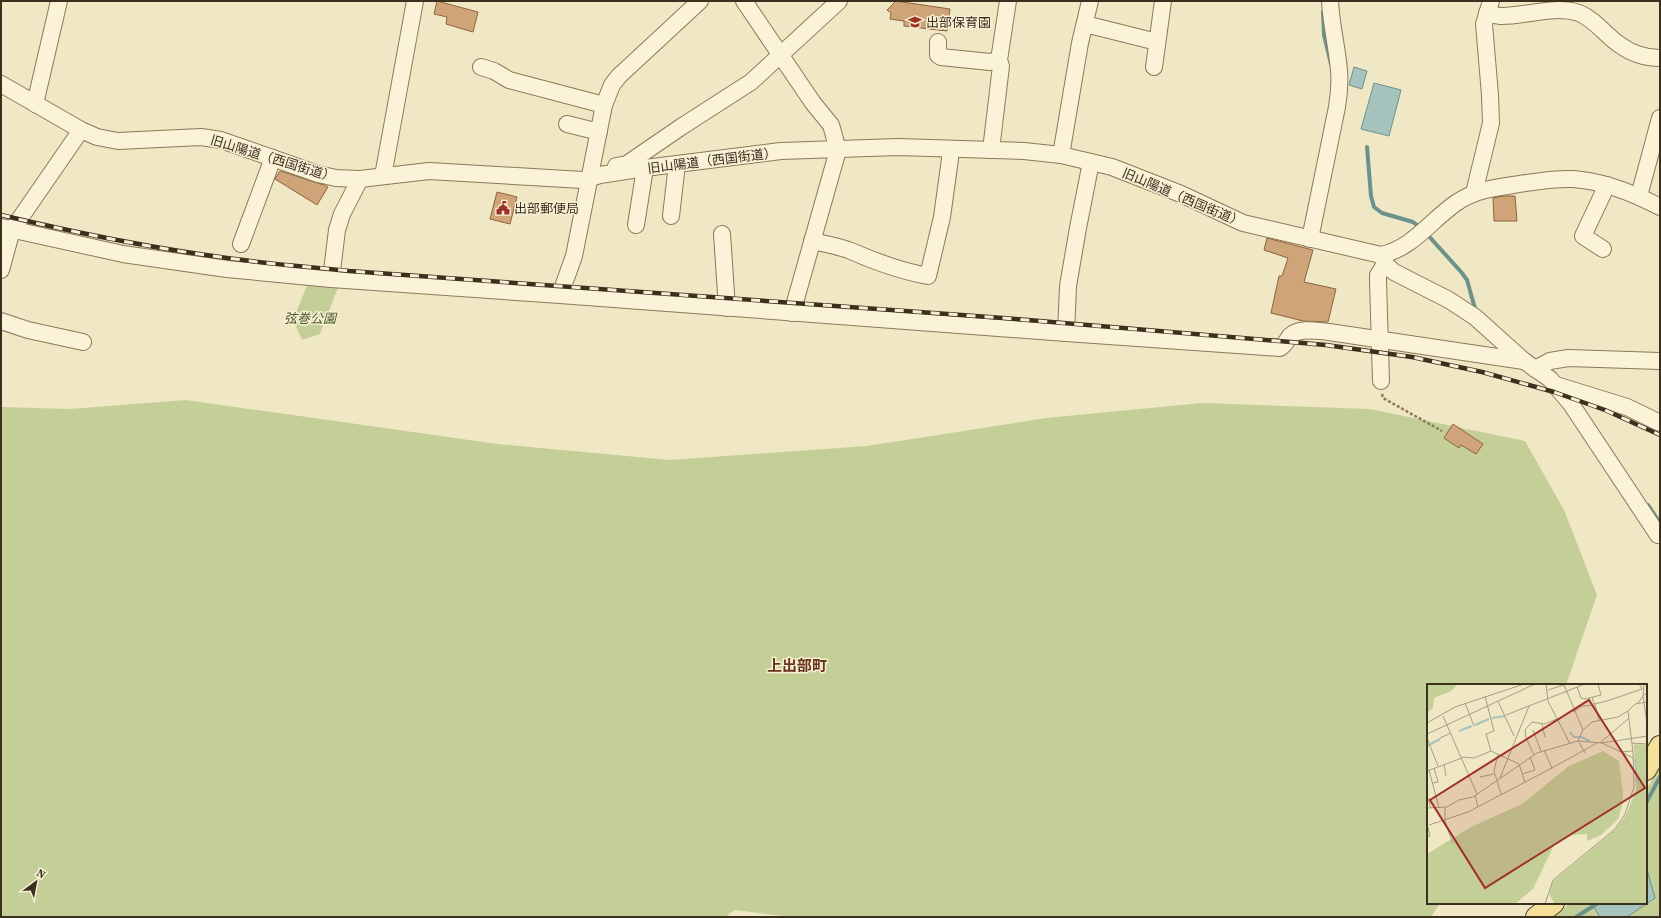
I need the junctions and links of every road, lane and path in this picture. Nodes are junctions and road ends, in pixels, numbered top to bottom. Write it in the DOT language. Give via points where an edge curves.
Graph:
graph roads {
  1 [pos="59,1"];
  2 [pos="415,1"];
  3 [pos="700,1"];
  4 [pos="744,1"];
  5 [pos="839,1"];
  6 [pos="1008,1"];
  7 [pos="1090,1"];
  8 [pos="1163,1"];
  9 [pos="1330,1"];
  10 [pos="1489,7"];
  11 [pos="1085,24"];
  12 [pos="938,42"];
  13 [pos="1157,42"];
  14 [pos="780,55"];
  15 [pos="1660,58"];
  16 [pos="999,60"];
  17 [pos="481,67"];
  18 [pos="1154,67"];
  19 [pos="1,84"];
  20 [pos="35,104"];
  21 [pos="604,105"];
  22 [pos="1660,118"];
  23 [pos="567,124"];
  24 [pos="81,130"];
  25 [pos="599,132"];
  26 [pos="950,149"];
  27 [pos="838,150"];
  28 [pos="991,150"];
  29 [pos="1061,155"];
  30 [pos="273,158"];
  31 [pos="1091,162"];
  32 [pos="676,164"];
  33 [pos="645,168"];
  34 [pos="383,176"];
  35 [pos="590,178"];
  36 [pos="360,179"];
  37 [pos="1607,185"];
  38 [pos="1474,193"];
  39 [pos="1639,196"];
  40 [pos="1660,207"];
  41 [pos="671,216"];
  42 [pos="636,225"];
  43 [pos="7,229"];
  44 [pos="722,234"];
  45 [pos="1310,240"];
  46 [pos="812,241"];
  47 [pos="241,244"];
  48 [pos="1603,249"];
  49 [pos="1383,259"];
  50 [pos="1,270"];
  51 [pos="331,279"];
  52 [pos="560,295"];
  53 [pos="727,308"];
  54 [pos="792,313"];
  55 [pos="1,321"];
  56 [pos="1066,333"];
  57 [pos="1380,338"];
  58 [pos="83,342"];
  59 [pos="1660,360"];
  60 [pos="1536,365"];
  61 [pos="1382,381"];
  62 [pos="1556,385"];
  63 [pos="1385,399"];
  64 [pos="1660,424"];
  65 [pos="1442,431"];
  66 [pos="1659,536"];
  67 [pos="1660,746"];
  68 [pos="1647,768"];
  69 [pos="1553,904"];
  70 [pos="1536,917"];
  1 -- 20 [label="street"];
  2 -- 34 [label="street"];
  3 -- 21 [label="street" via="619,76 612,85"];
  4 -- 14 [label="street"];
  5 -- 14 [label="street"];
  6 -- 16 [label="street"];
  7 -- 11 [label="street"];
  8 -- 13 [label="street"];
  9 -- 45 [label="street" via="1332,33 1339,68 1338,107"];
  10 -- 15 [label="street" via="1501,16 1547,11 1577,13 1589,18 1619,45 1640,55"];
  10 -- 38 [label="street" via="1484,24 1490,123"];
  11 -- 13 [label="street"];
  11 -- 29 [label="street"];
  12 -- 16 [label="street" via="938,55 941,57 990,62"];
  13 -- 18 [label="street"];
  14 -- 27 [label="street" via="831,125"];
  14 -- 35 [label="street" via="751,82 627,164 602,169"];
  16 -- 28 [label="street" via="1001,66"];
  17 -- 21 [label="street" via="509,80"];
  19 -- 20 [label="street, 旧山陽道（西国街道）"];
  20 -- 24 [label="street, 旧山陽道（西国街道）"];
  21 -- 25 [label="street"];
  22 -- 39 [label="street"];
  23 -- 25 [label="street"];
  24 -- 30 [label="street, 旧山陽道（西国街道）" via="97,137 118,141 201,137 221,140"];
  24 -- 43 [label="street"];
  25 -- 35 [label="street"];
  26 -- 27 [label="street, 旧山陽道（西国街道）" via="898,147"];
  26 -- 28 [label="street, 旧山陽道（西国街道）"];
  26 -- 46 [label="street" via="942,218 928,276"];
  27 -- 32 [label="street, 旧山陽道（西国街道）" via="781,151"];
  27 -- 46 [label="street"];
  28 -- 29 [label="street, 旧山陽道（西国街道）"];
  29 -- 31 [label="street, 旧山陽道（西国街道）"];
  30 -- 36 [label="street, 旧山陽道（西国街道）" via="318,174"];
  30 -- 47 [label="street"];
  31 -- 45 [label="street, 旧山陽道（西国街道）" via="1181,194 1243,224"];
  31 -- 56 [label="street" via="1068,286"];
  32 -- 33 [label="street, 旧山陽道（西国街道）"];
  32 -- 41 [label="street"];
  33 -- 35 [label="street, 旧山陽道（西国街道）"];
  33 -- 42 [label="street"];
  34 -- 35 [label="street, 旧山陽道（西国街道）" via="429,172 569,180"];
  34 -- 36 [label="street, 旧山陽道（西国街道）"];
  35 -- 52 [label="street" via="574,256"];
  36 -- 51 [label="street" via="336,230"];
  37 -- 38 [label="street" via="1572,179 1542,180"];
  37 -- 39 [label="street"];
  37 -- 48 [label="street" via="1583,236"];
  38 -- 49 [label="street" via="1451,207 1407,245"];
  39 -- 40 [label="street"];
  43 -- 50 [label="street"];
  43 -- 51 [label="street" via="123,254 227,269"];
  44 -- 53 [label="street"];
  45 -- 49 [label="street, 旧山陽道（西国街道）"];
  46 -- 54 [label="street"];
  49 -- 57 [label="street" via="1378,275"];
  49 -- 60 [label="street" via="1394,272 1449,300"];
  51 -- 52 [label="street"];
  52 -- 53 [label="street"];
  53 -- 54 [label="street"];
  54 -- 56 [label="street"];
  55 -- 58 [label="street" via="28,330"];
  56 -- 57 [label="street" via="1280,348 1291,334 1303,331"];
  57 -- 60 [label="street"];
  57 -- 61 [label="street"];
  59 -- 60 [label="street" via="1559,358"];
  60 -- 62 [label="street"];
  62 -- 64 [label="street" via="1628,407"];
  62 -- 66 [label="street"];
  63 -- 65 [label="path"];
  67 -- 68 [label="main road"];
  69 -- 70 [label="main road"];
}
